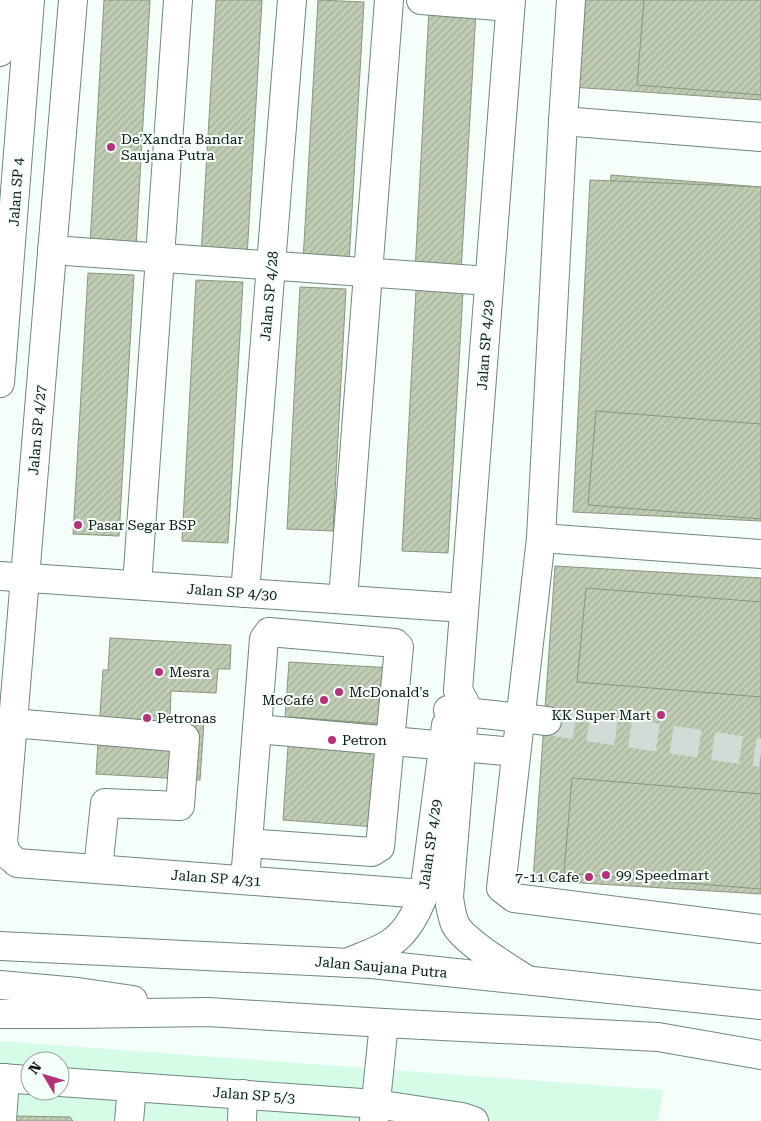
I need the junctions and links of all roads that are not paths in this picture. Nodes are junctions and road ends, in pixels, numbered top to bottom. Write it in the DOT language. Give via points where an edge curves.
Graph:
graph roads {
  1 [pos="5,0"];
  2 [pos="30,0"];
  3 [pos="73,0"];
  4 [pos="178,0"];
  5 [pos="292,0"];
  6 [pos="389,0"];
  7 [pos="421,0"];
  8 [pos="571,0"];
  9 [pos="511,3"];
  10 [pos="0,52"];
  11 [pos="563,121"];
  12 [pos="761,138"];
  13 [pos="52,250"];
  14 [pos="160,258"];
  15 [pos="271,266"];
  16 [pos="368,272"];
  17 [pos="489,281"];
  18 [pos="4,288"];
  19 [pos="0,383"];
  20 [pos="541,538"];
  21 [pos="761,554"];
  22 [pos="12,577"];
  23 [pos="137,585"];
  24 [pos="245,593"];
  25 [pos="343,599"];
  26 [pos="464,608"];
  27 [pos="457,704"];
  28 [pos="520,717"];
  29 [pos="13,723"];
  30 [pos="257,729"];
  31 [pos="390,741"];
  32 [pos="452,746"];
  33 [pos="515,762"];
  34 [pos="248,843"];
  35 [pos="10,858"];
  36 [pos="98,869"];
  37 [pos="245,880"];
  38 [pos="424,894"];
  39 [pos="761,918"];
  40 [pos="705,922"];
  41 [pos="761,929"];
  42 [pos="0,934"];
  43 [pos="0,946"];
  44 [pos="81,949"];
  45 [pos="347,963"];
  46 [pos="527,980"];
  47 [pos="0,986"];
  48 [pos="761,1004"];
  49 [pos="208,1012"];
  50 [pos="0,1014"];
  51 [pos="384,1023"];
  52 [pos="761,1055"];
  53 [pos="12,1079"];
  54 [pos="70,1083"];
  55 [pos="132,1087"];
  56 [pos="243,1094"];
  57 [pos="375,1112"];
  58 [pos="2,1121"];
  59 [pos="129,1121"];
  60 [pos="242,1121"];
  61 [pos="474,1121"];
  1 -- 10 [label="street"];
  2 -- 18 [label="street, Jalan SP 4"];
  3 -- 13 [label="street, Jalan SP 4/27"];
  4 -- 14 [label="street"];
  5 -- 15 [label="street, Jalan SP 4/28"];
  6 -- 16 [label="street"];
  7 -- 9 [label="street"];
  8 -- 11 [label="street"];
  9 -- 17 [label="street, Jalan SP 4/29"];
  11 -- 12 [label="street"];
  11 -- 20 [label="street"];
  13 -- 14 [label="street"];
  13 -- 22 [label="street, Jalan SP 4/27"];
  14 -- 15 [label="street"];
  14 -- 23 [label="street"];
  15 -- 16 [label="street"];
  15 -- 24 [label="street, Jalan SP 4/28"];
  16 -- 17 [label="street"];
  16 -- 25 [label="street"];
  17 -- 26 [label="street, Jalan SP 4/29"];
  18 -- 19 [label="street, Jalan SP 4"];
  20 -- 21 [label="street"];
  20 -- 28 [label="street"];
  22 -- 23 [label="street, Jalan SP 4/30"];
  22 -- 29 [label="street, Jalan SP 4/27"];
  23 -- 24 [label="street, Jalan SP 4/30"];
  24 -- 25 [label="street, Jalan SP 4/30"];
  25 -- 26 [label="street, Jalan SP 4/30"];
  26 -- 27 [label="street, Jalan SP 4/29"];
  27 -- 28 [label="street"];
  27 -- 32 [label="street, Jalan SP 4/29"];
  28 -- 33 [label="street"];
  28 -- 33 [label="street" via="548,721 530,731"];
  29 -- 35 [label="street, Jalan SP 4/27" via="3,842"];
  29 -- 36 [label="street" via="185,738 180,806 106,803"];
  30 -- 31 [label="street"];
  30 -- 31 [label="street" via="264,639 268,632 395,643 399,647"];
  30 -- 34 [label="street"];
  31 -- 32 [label="street"];
  31 -- 34 [label="street" via="380,847 372,852"];
  32 -- 33 [label="street"];
  32 -- 38 [label="street, Jalan SP 4/29"];
  32 -- 46 [label="street" via="451,911 464,936"];
  33 -- 40 [label="street" via="501,888 514,898"];
  34 -- 37 [label="street"];
  35 -- 36 [label="street, Jalan SP 4/31" via="17,863"];
  36 -- 37 [label="street, Jalan SP 4/31"];
  37 -- 38 [label="street, Jalan SP 4/31"];
  38 -- 45 [label="street, Jalan SP 4/29" via="417,912 390,944"];
  39 -- 40 [label="street"];
  40 -- 41 [label="street"];
  42 -- 44 [label="street" via="13,939"];
  43 -- 44 [label="street, Jalan Saujana Putra"];
  44 -- 45 [label="street, Jalan Saujana Putra"];
  45 -- 46 [label="street, Jalan Saujana Putra"];
  46 -- 48 [label="street, Jalan Saujana Putra"];
  47 -- 49 [label="street" via="78,992"];
  49 -- 50 [label="street"];
  49 -- 51 [label="street"];
  51 -- 52 [label="street" via="658,1037"];
  51 -- 57 [label="street"];
  53 -- 58 [label="street"];
  54 -- 55 [label="street, Jalan SP 5/3"];
  55 -- 56 [label="street, Jalan SP 5/3"];
  55 -- 59 [label="street"];
  56 -- 57 [label="street, Jalan SP 5/3"];
  56 -- 60 [label="street"];
  57 -- 61 [label="street, Jalan SP 5/3" via="462,1117"];
}
